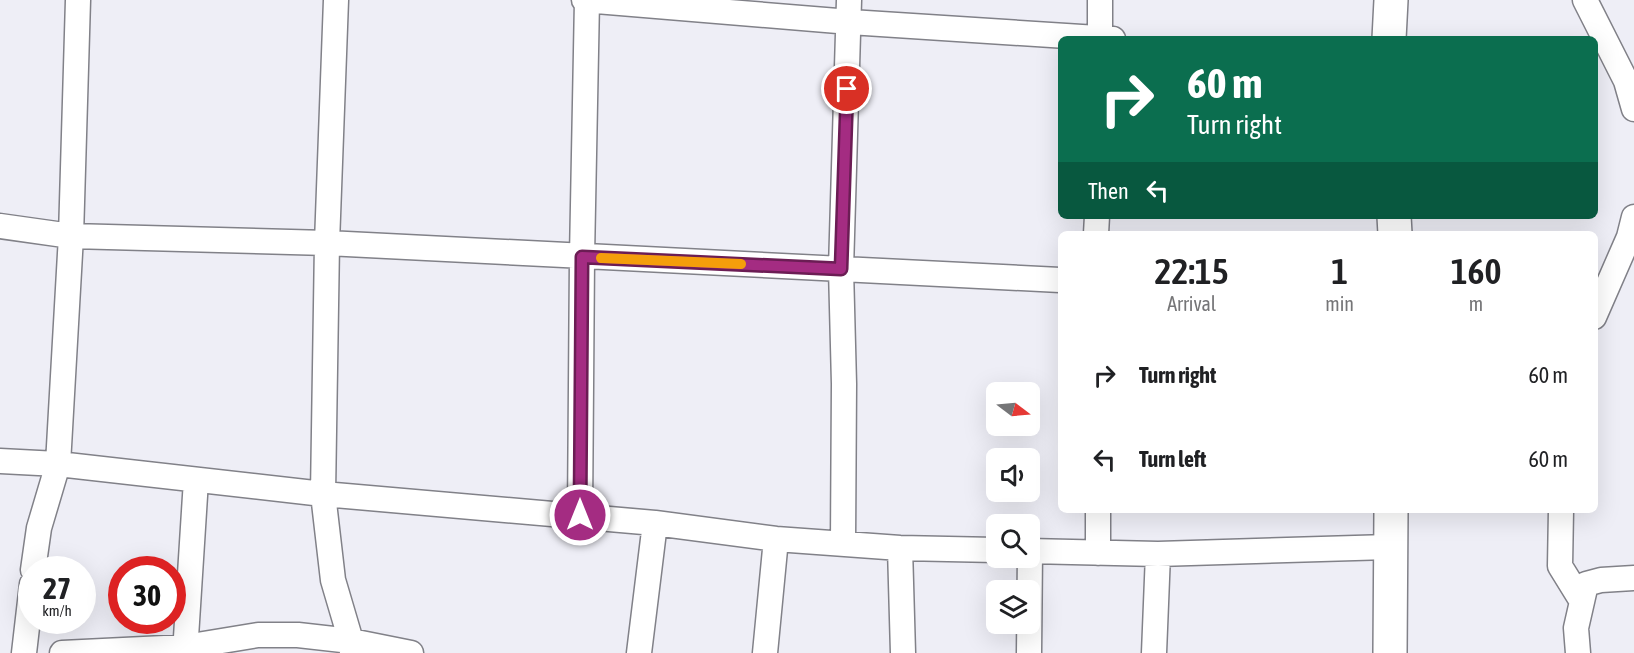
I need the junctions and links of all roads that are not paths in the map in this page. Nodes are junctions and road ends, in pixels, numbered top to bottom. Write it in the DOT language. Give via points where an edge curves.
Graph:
graph roads {
  1 [pos="78,0"];
  2 [pos="336,0"];
  3 [pos="586,0"];
  4 [pos="1100,0"];
  5 [pos="1391,0"];
  6 [pos="1585,0"];
  7 [pos="849,11"];
  8 [pos="1086,36"];
  9 [pos="1105,36"];
  10 [pos="1389,36"];
  11 [pos="1634,109"];
  12 [pos="1634,217"];
  13 [pos="0,226"];
  14 [pos="71,236"];
  15 [pos="327,243"];
  16 [pos="582,257"];
  17 [pos="841,269"];
  18 [pos="1058,280"];
  19 [pos="1598,308"];
  20 [pos="0,461"];
  21 [pos="58,464"];
  22 [pos="196,480"];
  23 [pos="324,494"];
  24 [pos="1098,513"];
  25 [pos="1391,513"];
  26 [pos="1561,513"];
  27 [pos="580,515"];
  28 [pos="655,523"];
  29 [pos="776,539"];
  30 [pos="843,542"];
  31 [pos="1389,547"];
  32 [pos="900,548"];
  33 [pos="986,550"];
  34 [pos="1040,551"];
  35 [pos="1098,553"];
  36 [pos="1158,554"];
  37 [pos="35,556"];
  38 [pos="1030,568"];
  39 [pos="1634,578"];
  40 [pos="1581,600"];
  41 [pos="26,634"];
  42 [pos="351,647"];
  43 [pos="185,650"];
  44 [pos="24,653"];
  45 [pos="62,653"];
  46 [pos="411,653"];
  47 [pos="639,653"];
  48 [pos="765,653"];
  49 [pos="903,653"];
  50 [pos="1029,653"];
  51 [pos="1154,653"];
  52 [pos="1390,653"];
  53 [pos="1578,653"];
  1 -- 14 [label="street"];
  2 -- 15 [label="street"];
  3 -- 7 [label="street"];
  3 -- 16 [label="street"];
  4 -- 9 [label="street"];
  5 -- 10 [label="main road"];
  6 -- 11 [label="street" via="1626,81"];
  7 -- 8 [label="street"];
  7 -- 17 [label="street"];
  12 -- 19 [label="street"];
  13 -- 14 [label="street"];
  14 -- 15 [label="street"];
  14 -- 21 [label="street"];
  15 -- 16 [label="street"];
  15 -- 23 [label="street"];
  16 -- 17 [label="street"];
  16 -- 27 [label="street"];
  17 -- 18 [label="street"];
  17 -- 30 [label="street"];
  20 -- 21 [label="street"];
  21 -- 22 [label="street"];
  21 -- 37 [label="street"];
  22 -- 23 [label="street"];
  22 -- 43 [label="street"];
  23 -- 27 [label="street"];
  23 -- 42 [label="street" via="333,580"];
  24 -- 35 [label="street"];
  25 -- 31 [label="main road"];
  26 -- 40 [label="street" via="1560,566"];
  27 -- 28 [label="street"];
  28 -- 29 [label="street"];
  28 -- 47 [label="street"];
  29 -- 30 [label="street"];
  29 -- 48 [label="street"];
  30 -- 32 [label="street"];
  31 -- 36 [label="street"];
  31 -- 52 [label="main road"];
  32 -- 33 [label="street"];
  32 -- 49 [label="street"];
  34 -- 35 [label="street"];
  35 -- 36 [label="street"];
  36 -- 51 [label="street"];
  38 -- 50 [label="street"];
  39 -- 40 [label="street" via="1586,584"];
  40 -- 53 [label="street" via="1576,628"];
  41 -- 44 [label="street"];
  42 -- 43 [label="street" via="298,635 258,635"];
  42 -- 46 [label="street"];
  43 -- 45 [label="street"];
}
